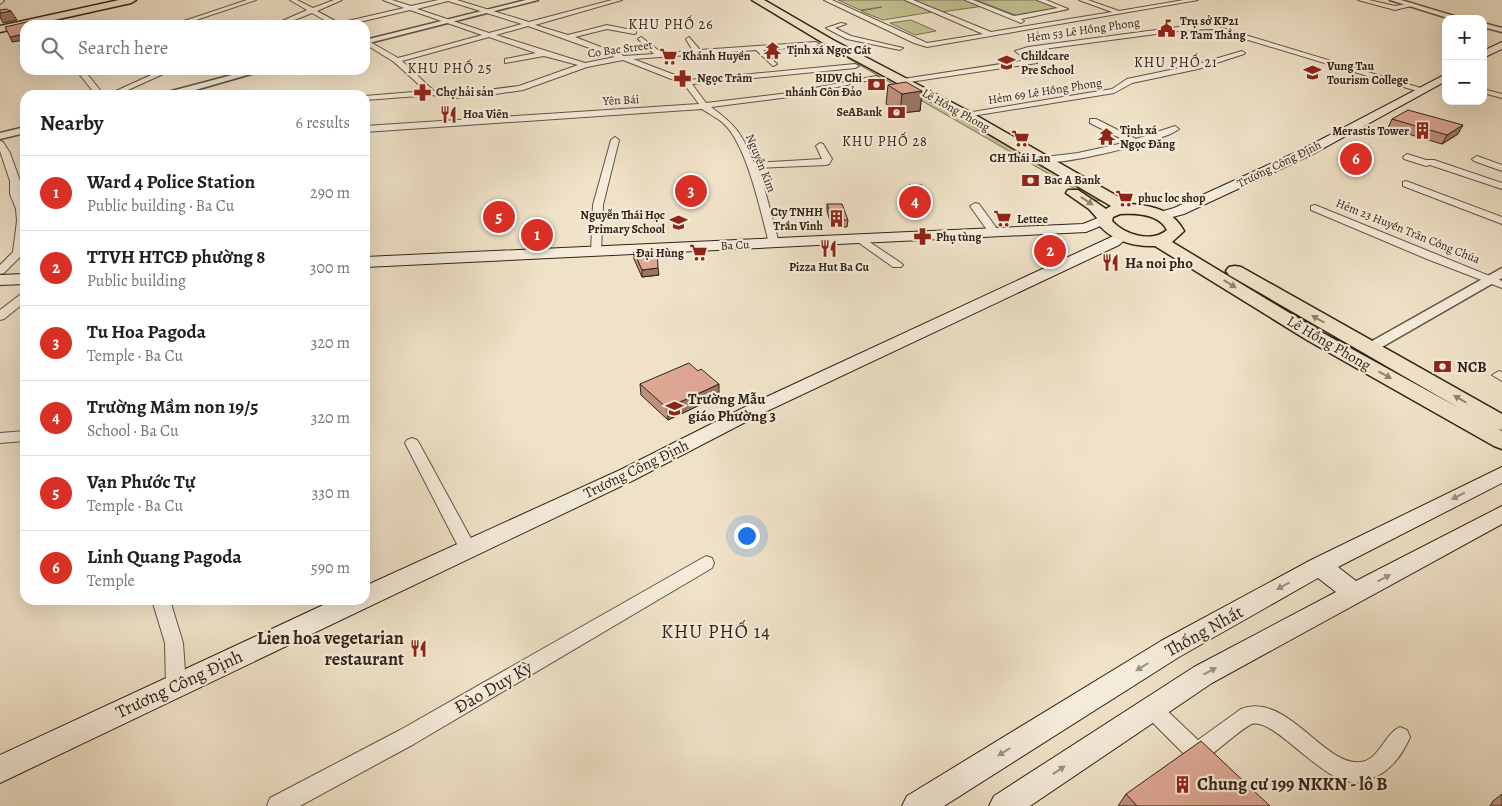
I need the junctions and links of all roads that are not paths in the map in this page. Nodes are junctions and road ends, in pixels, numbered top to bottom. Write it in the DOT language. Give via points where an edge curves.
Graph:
graph roads {
  1 [pos="131,0"];
  2 [pos="253,0"];
  3 [pos="293,0"];
  4 [pos="339,0"];
  5 [pos="386,0"];
  6 [pos="446,0"];
  7 [pos="451,0"];
  8 [pos="535,0"];
  9 [pos="619,0"];
  10 [pos="743,0"];
  11 [pos="757,0"];
  12 [pos="827,0"];
  13 [pos="908,0"];
  14 [pos="968,0"];
  15 [pos="1040,0"];
  16 [pos="1082,0"];
  17 [pos="1195,0"];
  18 [pos="1361,0"];
  19 [pos="1393,0"];
  20 [pos="1412,5"];
  21 [pos="412,8"];
  22 [pos="311,11"];
  23 [pos="488,12"];
  24 [pos="1118,12"];
  25 [pos="1446,15"];
  26 [pos="384,16"];
  27 [pos="1014,18"];
  28 [pos="391,19"];
  29 [pos="53,20"];
  30 [pos="191,20"];
  31 [pos="288,20"];
  32 [pos="329,20"];
  33 [pos="364,20"];
  34 [pos="449,21"];
  35 [pos="843,24"];
  36 [pos="528,25"];
  37 [pos="20,26"];
  38 [pos="1035,26"];
  39 [pos="1487,26"];
  40 [pos="0,29"];
  41 [pos="1502,30"];
  42 [pos="634,32"];
  43 [pos="990,34"];
  44 [pos="490,35"];
  45 [pos="568,37"];
  46 [pos="641,39"];
  47 [pos="689,39"];
  48 [pos="370,41"];
  49 [pos="829,42"];
  50 [pos="370,44"];
  51 [pos="816,44"];
  52 [pos="1502,45"];
  53 [pos="900,48"];
  54 [pos="758,49"];
  55 [pos="698,53"];
  56 [pos="1242,53"];
  57 [pos="1487,53"];
  58 [pos="544,54"];
  59 [pos="660,55"];
  60 [pos="622,58"];
  61 [pos="397,60"];
  62 [pos="508,61"];
  63 [pos="773,64"];
  64 [pos="585,66"];
  65 [pos="855,66"];
  66 [pos="84,75"];
  67 [pos="157,75"];
  68 [pos="242,75"];
  69 [pos="876,78"];
  70 [pos="1442,80"];
  71 [pos="903,81"];
  72 [pos="687,82"];
  73 [pos="96,90"];
  74 [pos="122,90"];
  75 [pos="186,90"];
  76 [pos="1420,90"];
  77 [pos="1502,90"];
  78 [pos="1487,92"];
  79 [pos="432,93"];
  80 [pos="1502,96"];
  81 [pos="370,98"];
  82 [pos="704,106"];
  83 [pos="934,112"];
  84 [pos="966,115"];
  85 [pos="1093,121"];
  86 [pos="370,128"];
  87 [pos="1175,129"];
  88 [pos="20,131"];
  89 [pos="0,136"];
  90 [pos="978,137"];
  91 [pos="615,140"];
  92 [pos="1135,142"];
  93 [pos="0,144"];
  94 [pos="820,146"];
  95 [pos="1446,156"];
  96 [pos="1407,157"];
  97 [pos="1045,160"];
  98 [pos="1477,160"];
  99 [pos="1431,162"];
  100 [pos="752,166"];
  101 [pos="1501,168"];
  102 [pos="20,176"];
  103 [pos="14,178"];
  104 [pos="1406,184"];
  105 [pos="1502,186"];
  106 [pos="20,203"];
  107 [pos="975,206"];
  108 [pos="1315,208"];
  109 [pos="1128,209"];
  110 [pos="1161,216"];
  111 [pos="1104,218"];
  112 [pos="1502,221"];
  113 [pos="994,232"];
  114 [pos="20,234"];
  115 [pos="1122,236"];
  116 [pos="859,238"];
  117 [pos="1165,239"];
  118 [pos="774,242"];
  119 [pos="596,252"];
  120 [pos="370,262"];
  121 [pos="897,265"];
  122 [pos="0,271"];
  123 [pos="20,279"];
  124 [pos="1498,279"];
  125 [pos="0,280"];
  126 [pos="20,300"];
  127 [pos="0,316"];
  128 [pos="1370,348"];
  129 [pos="1502,423"];
  130 [pos="20,436"];
  131 [pos="0,438"];
  132 [pos="1502,441"];
  133 [pos="412,443"];
  134 [pos="1502,474"];
  135 [pos="1502,514"];
  136 [pos="468,549"];
  137 [pos="706,563"];
  138 [pos="1319,566"];
  139 [pos="1355,593"];
  140 [pos="370,595"];
  141 [pos="163,605"];
  142 [pos="347,605"];
  143 [pos="176,685"];
  144 [pos="1152,709"];
  145 [pos="1400,737"];
  146 [pos="1197,753"];
  147 [pos="0,769"];
  148 [pos="1217,773"];
  149 [pos="278,806"];
  150 [pos="917,806"];
  151 [pos="1004,806"];
  1 -- 29 [label="main road"];
  2 -- 30 [label="street"];
  3 -- 22 [label="street"];
  4 -- 22 [label="street"];
  5 -- 21 [label="street"];
  6 -- 21 [label="street"];
  7 -- 23 [label="street"];
  8 -- 23 [label="street"];
  9 -- 36 [label="street"];
  10 -- 51 [label="main road, Lê Hồng Phong"];
  11 -- 49 [label="main road, Lê Hồng Phong"];
  12 -- 43 [label="street" via="922,44"];
  13 -- 43 [label="street"];
  14 -- 27 [label="street"];
  15 -- 27 [label="street" via="1065,9"];
  16 -- 24 [label="street"];
  17 -- 24 [label="street"];
  18 -- 20 [label="street" via="1390,7"];
  19 -- 20 [label="street"];
  20 -- 25 [label="street"];
  21 -- 26 [label="street"];
  21 -- 34 [label="street"];
  22 -- 31 [label="street"];
  22 -- 32 [label="street"];
  23 -- 34 [label="street"];
  23 -- 36 [label="street"];
  24 -- 38 [label="street"];
  26 -- 28 [label="street"];
  26 -- 33 [label="street"];
  27 -- 38 [label="street"];
  34 -- 44 [label="street"];
  34 -- 48 [label="street"];
  35 -- 53 [label="street" via="828,28 849,38"];
  36 -- 44 [label="street"];
  36 -- 45 [label="street"];
  37 -- 40 [label="main road"];
  38 -- 43 [label="street"];
  39 -- 41 [label="street"];
  42 -- 45 [label="street" via="607,27"];
  44 -- 58 [label="street"];
  44 -- 61 [label="street"];
  45 -- 60 [label="street"];
  46 -- 59 [label="street"];
  47 -- 55 [label="street"];
  49 -- 51 [label="main road"];
  49 -- 71 [label="main road, Lê Hồng Phong"];
  50 -- 61 [label="street"];
  51 -- 54 [label="street, Co Bac Street"];
  51 -- 65 [label="main road, Lê Hồng Phong"];
  52 -- 57 [label="main road"];
  54 -- 55 [label="street, Co Bac Street"];
  54 -- 63 [label="street"];
  55 -- 59 [label="street, Co Bac Street"];
  56 -- 84 [label="street, Hẻm 69 Lê Hồng Phong" via="1130,81 1114,91"];
  58 -- 62 [label="street"];
  58 -- 64 [label="street"];
  59 -- 60 [label="street, Co Bac Street"];
  60 -- 64 [label="street, Co Bac Street"];
  60 -- 72 [label="street"];
  61 -- 79 [label="street"];
  64 -- 79 [label="street, Co Bac Street" via="506,91 455,96"];
  65 -- 69 [label="main road, Lê Hồng Phong"];
  65 -- 72 [label="street"];
  66 -- 73 [label="street"];
  67 -- 74 [label="street"];
  68 -- 75 [label="street"];
  69 -- 82 [label="street, Yên Bái" via="790,95"];
  69 -- 83 [label="main road, Lê Hồng Phong"];
  70 -- 76 [label="main road, Trương Công Định"];
  71 -- 76 [label="street, Hẻm 53 Lê Hồng Phong" via="1034,61 1018,51 1028,49 1212,27"];
  71 -- 84 [label="main road, Lê Hồng Phong"];
  72 -- 82 [label="street, Nguyễn Kim"];
  76 -- 110 [label="main road, Trương Công Định" via="1307,152 1179,211"];
  77 -- 78 [label="street"];
  78 -- 80 [label="street"];
  79 -- 81 [label="street, Co Bac Street"];
  82 -- 86 [label="street, Yên Bái"];
  82 -- 100 [label="street, Nguyễn Kim" via="728,123"];
  84 -- 97 [label="main road, Lê Hồng Phong"];
  85 -- 92 [label="street"];
  87 -- 92 [label="street"];
  88 -- 89 [label="street"];
  90 -- 111 [label="main road, Lê Hồng Phong, one-way" via="1026,162 1094,206"];
  91 -- 119 [label="street" via="598,205"];
  92 -- 97 [label="street" via="1096,153"];
  93 -- 103 [label="street" via="6,152"];
  94 -- 100 [label="street" via="826,162"];
  95 -- 99 [label="street"];
  96 -- 99 [label="street"];
  97 -- 109 [label="main road, Lê Hồng Phong"];
  98 -- 101 [label="street"];
  99 -- 105 [label="street"];
  100 -- 118 [label="street, Nguyễn Kim"];
  102 -- 103 [label="street"];
  103 -- 106 [label="street" via="15,194"];
  104 -- 112 [label="street"];
  107 -- 113 [label="street"];
  108 -- 124 [label="street, Hẻm 23 Huyền Trân Công Chúa" via="1431,257"];
  109 -- 110 [label="main road"];
  109 -- 111 [label="main road" via="1109,212"];
  110 -- 117 [label="main road" via="1176,231"];
  111 -- 113 [label="main road, Ba Cu" via="1086,228"];
  111 -- 115 [label="main road, Lê Hồng Phong" via="1106,226"];
  113 -- 116 [label="main road, Ba Cu"];
  114 -- 122 [label="street" via="19,253"];
  115 -- 117 [label="main road" via="1146,241"];
  115 -- 136 [label="main road, Trương Công Định"];
  116 -- 118 [label="main road, Ba Cu"];
  116 -- 121 [label="street"];
  128 -- 117 [label="main road, Lê Hồng Phong, one-way"];
  117 -- 132 [label="main road, Lê Hồng Phong, one-way" via="1314,336"];
  118 -- 119 [label="main road, Ba Cu"];
  119 -- 120 [label="main road, Ba Cu"];
  123 -- 125 [label="main road"];
  124 -- 128 [label="street"];
  126 -- 127 [label="street"];
  129 -- 128 [label="main road, Lê Hồng Phong, one-way"];
  130 -- 131 [label="street"];
  133 -- 136 [label="street"];
  134 -- 138 [label="main road, Thống Nhất, one-way"];
  139 -- 135 [label="main road, one-way"];
  136 -- 140 [label="main road, Trương Công Định"];
  137 -- 149 [label="street, Đào Duy Kỳ" via="407,737"];
  138 -- 139 [label="main road"];
  138 -- 150 [label="main road, Thống Nhất, one-way" via="1170,649"];
  144 -- 139 [label="main road, one-way" via="1203,675"];
  141 -- 143 [label="street" via="174,643"];
  142 -- 143 [label="main road, Trương Công Định"];
  143 -- 147 [label="main road, Trương Công Định"];
  144 -- 146 [label="street"];
  151 -- 144 [label="main road, one-way"];
  145 -- 146 [label="street" via="1375,767 1347,771 1322,757 1271,718 1254,713"];
  146 -- 148 [label="street"];
}
